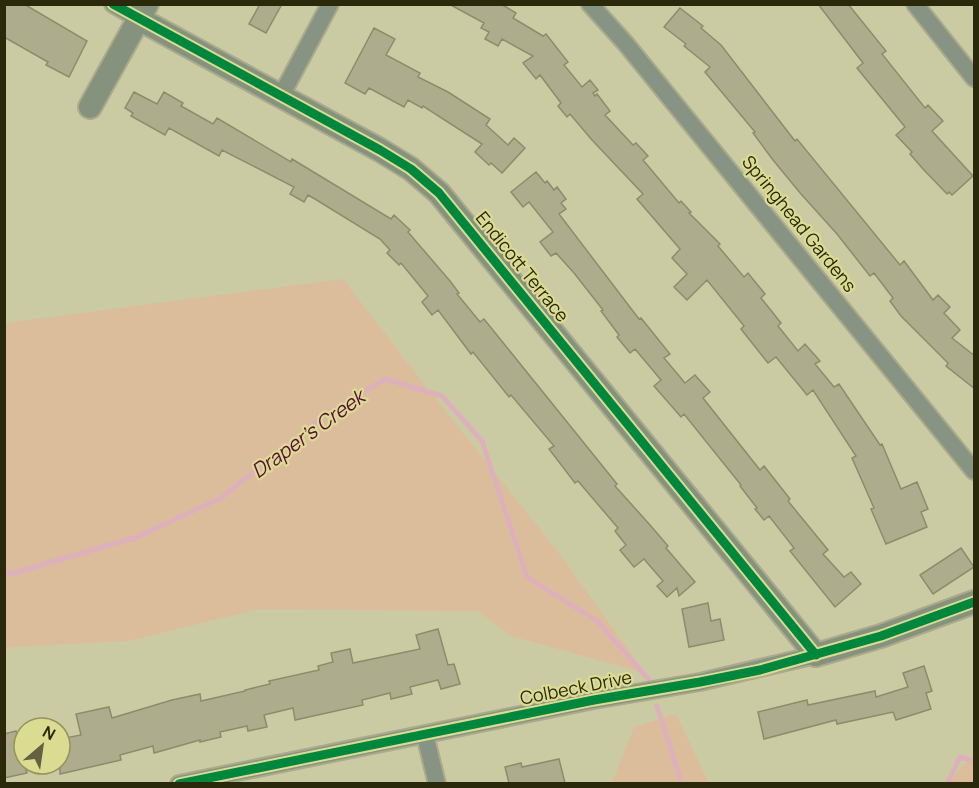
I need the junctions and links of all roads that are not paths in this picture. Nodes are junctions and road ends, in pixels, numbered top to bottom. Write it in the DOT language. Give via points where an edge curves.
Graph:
graph roads {
  1 [pos="113,4"];
  2 [pos="330,4"];
  3 [pos="590,4"];
  4 [pos="915,4"];
  5 [pos="143,12"];
  6 [pos="975,78"];
  7 [pos="281,96"];
  8 [pos="90,107"];
  9 [pos="975,471"];
  10 [pos="975,603"];
  11 [pos="816,655"];
  12 [pos="424,735"];
  13 [pos="179,783"];
  14 [pos="437,783"];
  1 -- 5 [label="street, Endicott Terrace"];
  2 -- 7 [label="street"];
  3 -- 9 [label="street, Springhead Gardens"];
  4 -- 6 [label="street"];
  5 -- 7 [label="street, Endicott Terrace"];
  5 -- 8 [label="street"];
  7 -- 11 [label="street, Endicott Terrace" via="411,169 439,193"];
  10 -- 11 [label="street, Colbeck Drive"];
  11 -- 12 [label="street, Colbeck Drive" via="700,682"];
  12 -- 13 [label="street, Colbeck Drive"];
  12 -- 14 [label="street"];
}
